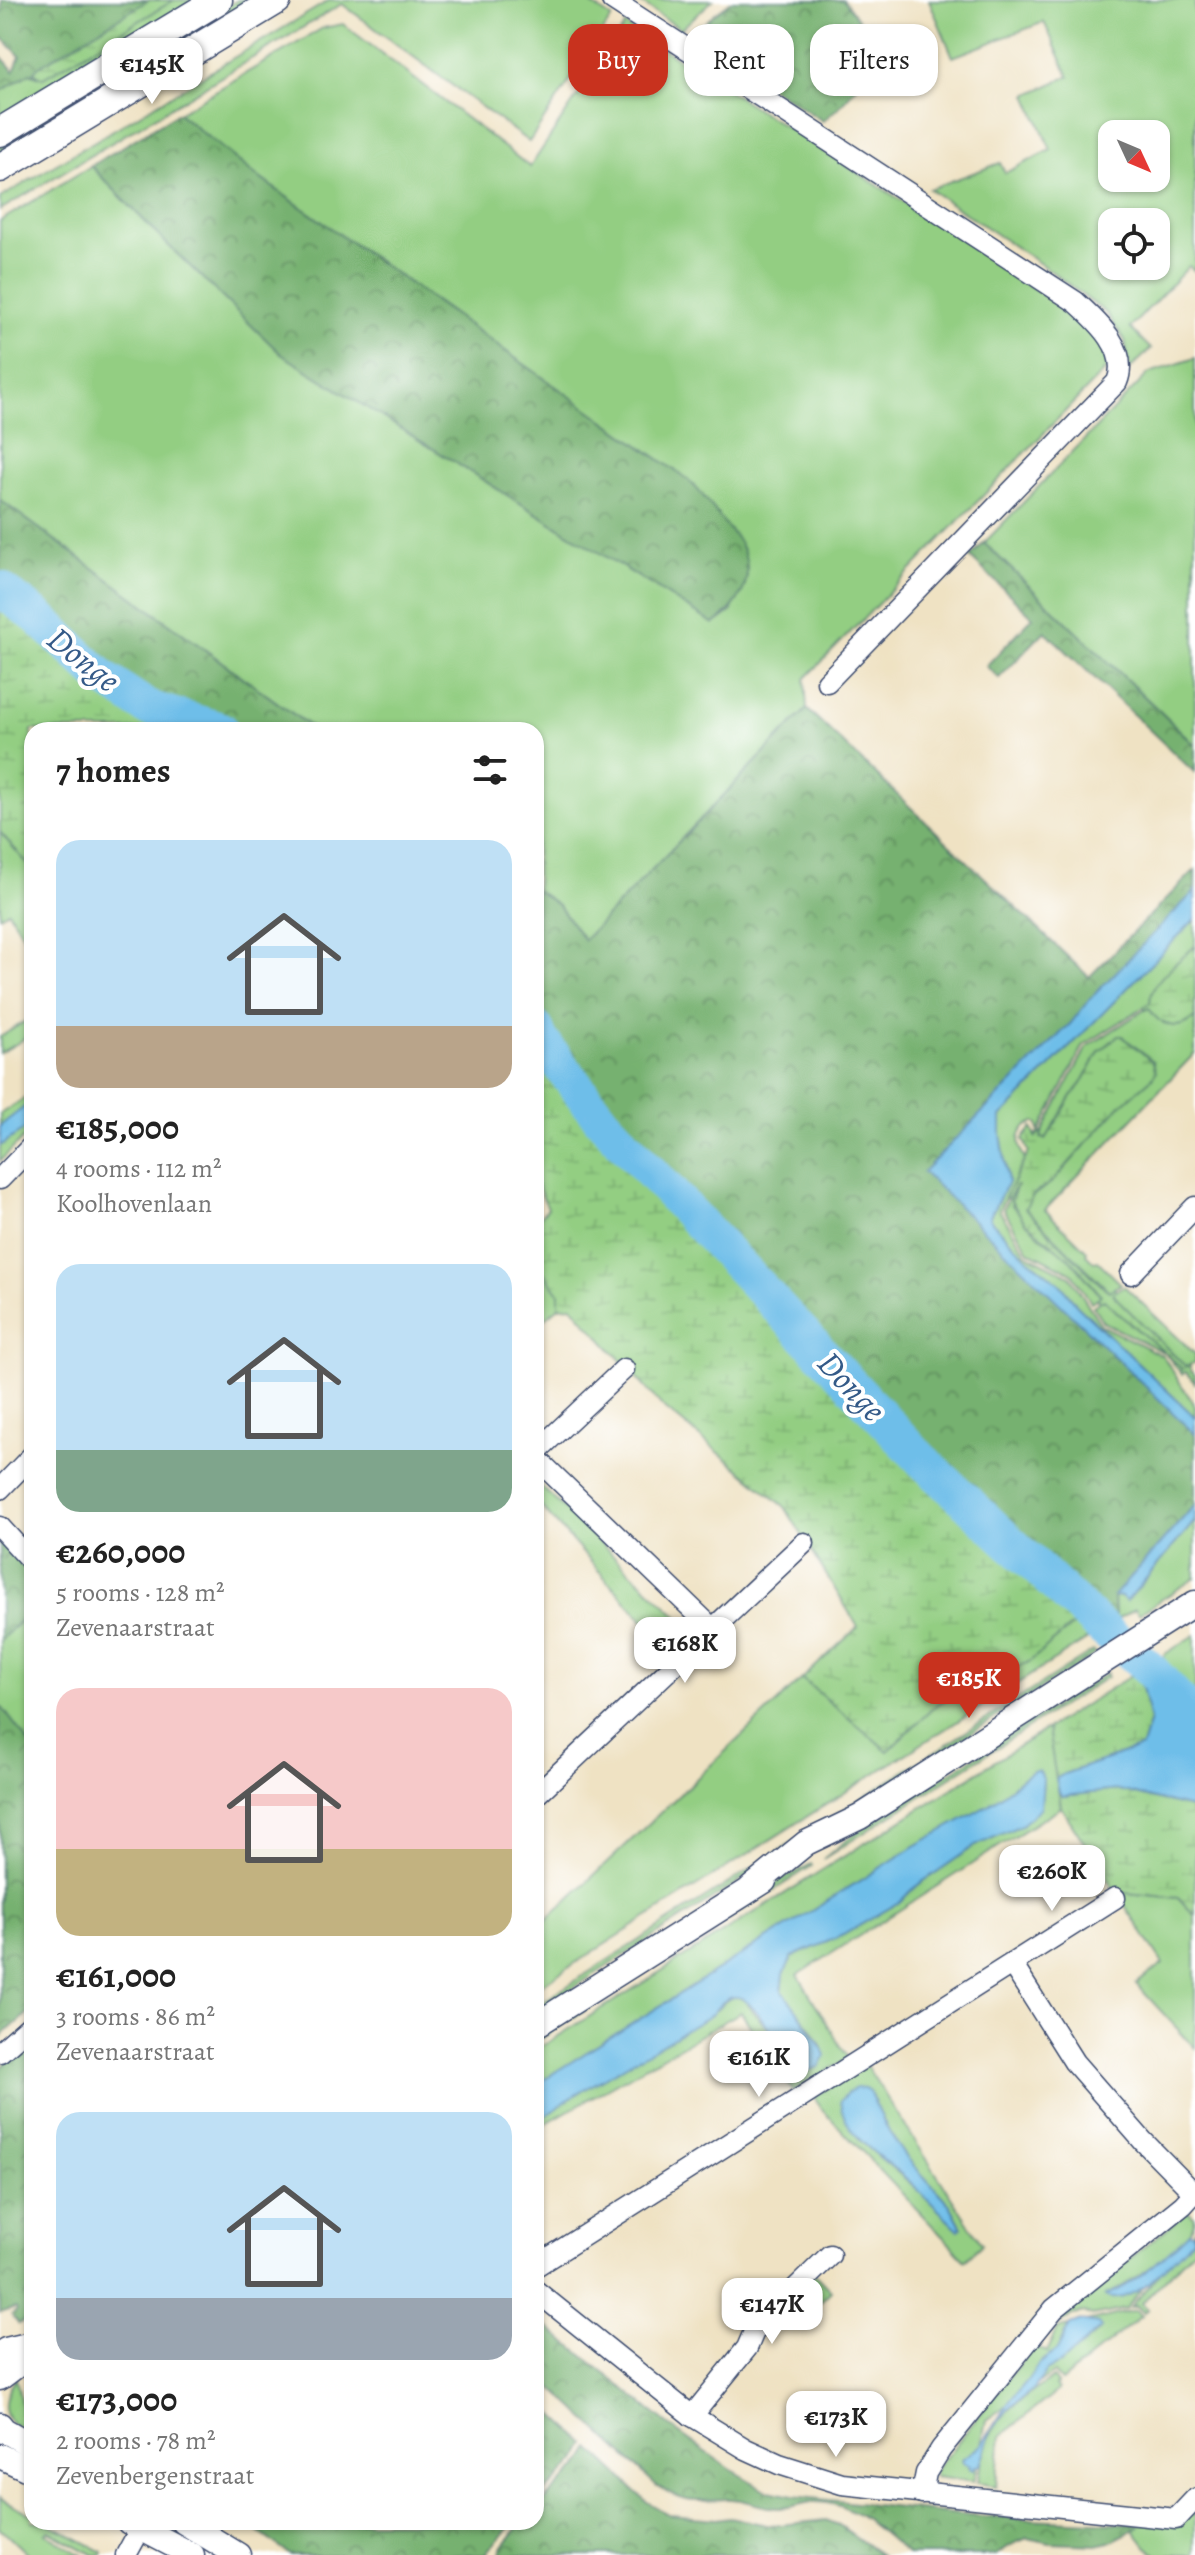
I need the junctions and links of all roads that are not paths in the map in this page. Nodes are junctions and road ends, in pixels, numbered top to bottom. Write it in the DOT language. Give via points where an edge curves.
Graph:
graph roads {
  1 [pos="218,0"];
  2 [pos="277,0"];
  3 [pos="612,0"];
  4 [pos="0,132"];
  5 [pos="0,168"];
  6 [pos="827,682"];
  7 [pos="24,1154"];
  8 [pos="0,1179"];
  9 [pos="1191,1218"];
  10 [pos="1131,1274"];
  11 [pos="624,1369"];
  12 [pos="544,1447"];
  13 [pos="544,1463"];
  14 [pos="24,1464"];
  15 [pos="0,1489"];
  16 [pos="0,1527"];
  17 [pos="804,1543"];
  18 [pos="24,1553"];
  19 [pos="1195,1603"];
  20 [pos="712,1628"];
  21 [pos="544,1784"];
  22 [pos="1115,1898"];
  23 [pos="1012,1964"];
  24 [pos="544,2020"];
  25 [pos="24,2031"];
  26 [pos="0,2052"];
  27 [pos="1195,2193"];
  28 [pos="830,2255"];
  29 [pos="544,2261"];
  30 [pos="544,2297"];
  31 [pos="24,2347"];
  32 [pos="0,2354"];
  33 [pos="24,2356"];
  34 [pos="0,2378"];
  35 [pos="692,2416"];
  36 [pos="0,2425"];
  37 [pos="24,2441"];
  38 [pos="0,2456"];
  39 [pos="24,2467"];
  40 [pos="922,2493"];
  41 [pos="1195,2499"];
  42 [pos="136,2530"];
  43 [pos="148,2530"];
  44 [pos="197,2530"];
  45 [pos="126,2555"];
  46 [pos="192,2555"];
  47 [pos="238,2555"];
  1 -- 4 [label="main road"];
  2 -- 5 [label="main road"];
  3 -- 6 [label="street" via="1076,302 1103,327 1117,352 1117,382"];
  7 -- 8 [label="street"];
  9 -- 10 [label="street"];
  11 -- 12 [label="street"];
  13 -- 20 [label="street"];
  14 -- 15 [label="street"];
  16 -- 18 [label="street"];
  17 -- 20 [label="street"];
  19 -- 24 [label="street" via="860,1817 814,1857 751,1888"];
  20 -- 21 [label="street"];
  22 -- 23 [label="street"];
  23 -- 27 [label="street" via="1074,2062"];
  23 -- 29 [label="street"];
  25 -- 26 [label="street"];
  27 -- 40 [label="street" via="1054,2309 941,2449 926,2473"];
  28 -- 35 [label="street" via="756,2327 747,2348"];
  30 -- 35 [label="street"];
  31 -- 32 [label="street"];
  33 -- 34 [label="street"];
  35 -- 40 [label="street" via="779,2464 842,2484"];
  36 -- 37 [label="street"];
  38 -- 39 [label="street"];
  40 -- 41 [label="street" via="1176,2519"];
  42 -- 45 [label="street"];
  43 -- 46 [label="street"];
  44 -- 47 [label="street"];
}
